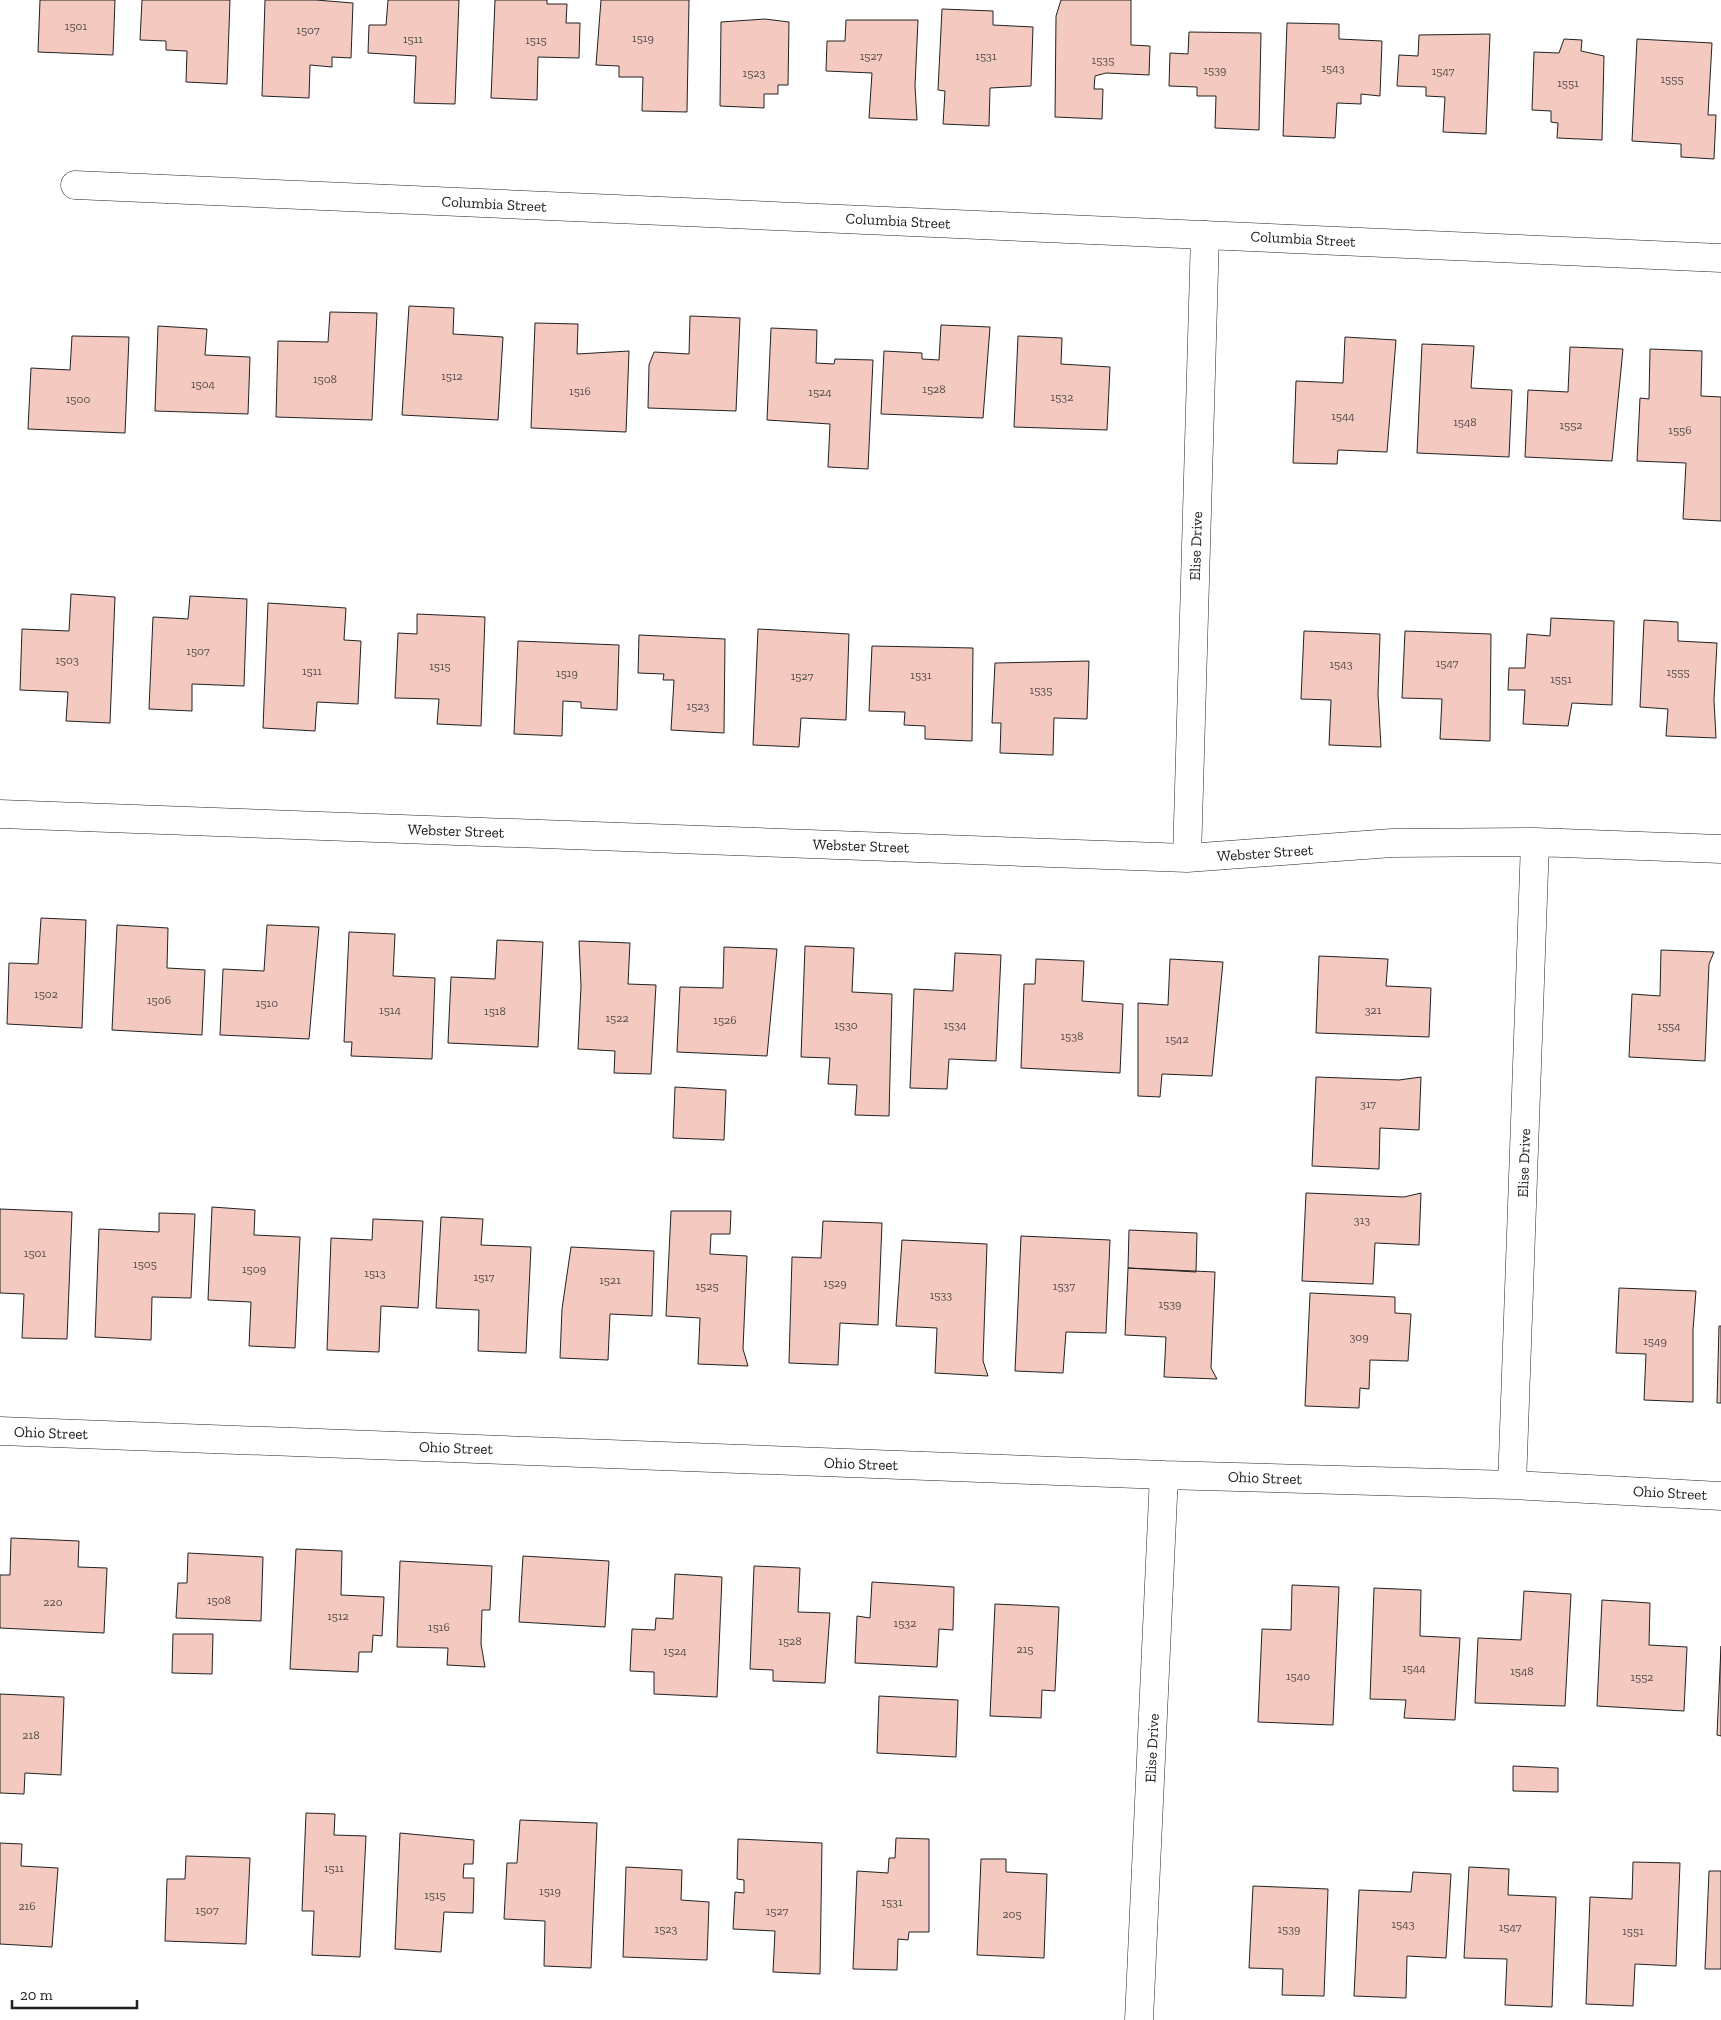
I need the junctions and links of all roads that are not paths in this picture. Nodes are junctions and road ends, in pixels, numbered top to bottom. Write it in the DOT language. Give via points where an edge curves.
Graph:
graph roads {
  1 [pos="75,185"];
  2 [pos="1205,235"];
  3 [pos="1721,258"];
  4 [pos="0,814"];
  5 [pos="1535,842"];
  6 [pos="1721,849"];
  7 [pos="1188,858"];
  8 [pos="0,1431"];
  9 [pos="1164,1476"];
  10 [pos="1512,1485"];
  11 [pos="1721,1496"];
  12 [pos="1139,2020"];
  1 -- 2 [label="street, Columbia Street"];
  2 -- 3 [label="street, Columbia Street"];
  2 -- 7 [label="street, Elise Drive"];
  4 -- 7 [label="street, Webster Street"];
  5 -- 6 [label="street, Webster Street"];
  5 -- 7 [label="street, Webster Street" via="1392,842"];
  5 -- 10 [label="street, Elise Drive"];
  8 -- 9 [label="street, Ohio Street"];
  9 -- 10 [label="street, Ohio Street"];
  9 -- 12 [label="street, Elise Drive"];
  10 -- 11 [label="street, Ohio Street"];
}
